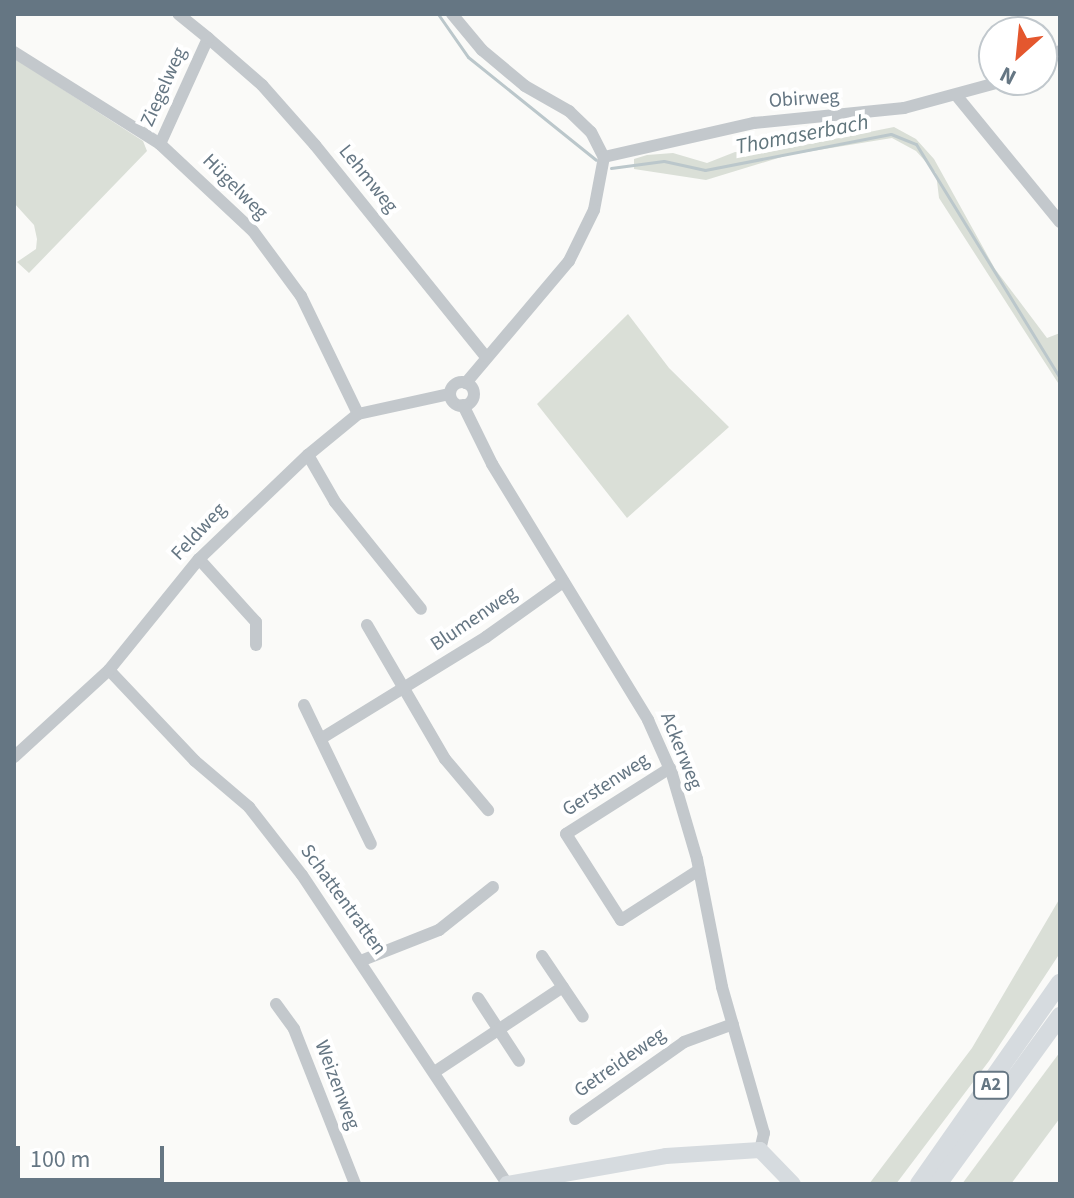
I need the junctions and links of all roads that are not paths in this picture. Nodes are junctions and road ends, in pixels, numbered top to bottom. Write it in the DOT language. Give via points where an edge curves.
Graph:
graph roads {
  1 [pos="178,14"];
  2 [pos="452,14"];
  3 [pos="208,38"];
  4 [pos="14,52"];
  5 [pos="978,89"];
  6 [pos="956,95"];
  7 [pos="160,144"];
  8 [pos="604,157"];
  9 [pos="1060,222"];
  10 [pos="485,356"];
  11 [pos="466,383"];
  12 [pos="450,394"];
  13 [pos="463,405"];
  14 [pos="358,414"];
  15 [pos="308,455"];
  16 [pos="199,559"];
  17 [pos="563,582"];
  18 [pos="421,609"];
  19 [pos="367,625"];
  20 [pos="256,645"];
  21 [pos="109,670"];
  22 [pos="405,687"];
  23 [pos="304,705"];
  24 [pos="322,738"];
  25 [pos="14,757"];
  26 [pos="670,768"];
  27 [pos="488,810"];
  28 [pos="371,844"];
  29 [pos="699,870"];
  30 [pos="493,887"];
  31 [pos="542,956"];
  32 [pos="363,960"];
  33 [pos="1060,983"];
  34 [pos="563,987"];
  35 [pos="478,998"];
  36 [pos="276,1004"];
  37 [pos="1060,1016"];
  38 [pos="583,1017"];
  39 [pos="733,1024"];
  40 [pos="498,1030"];
  41 [pos="519,1061"];
  42 [pos="436,1071"];
  43 [pos="575,1119"];
  44 [pos="760,1150"];
  45 [pos="531,1183"];
  46 [pos="355,1184"];
  47 [pos="507,1184"];
  48 [pos="793,1184"];
  49 [pos="919,1184"];
  50 [pos="938,1184"];
  1 -- 3 [label="street, Ziegelweg"];
  2 -- 8 [label="street" via="482,50 580,122"];
  3 -- 7 [label="street, Ziegelweg"];
  3 -- 10 [label="street, Lehmweg" via="298,125"];
  4 -- 7 [label="street, Hügelweg"];
  5 -- 6 [label="street, Obirweg"];
  6 -- 8 [label="street, Obirweg" via="864,115 713,130"];
  6 -- 9 [label="street"];
  7 -- 14 [label="street, Hügelweg" via="205,182 269,252 301,296"];
  8 -- 10 [label="street" via="594,210 569,261"];
  10 -- 11 [label="street"];
  11 -- 12 [label="street" via="455,384"];
  11 -- 13 [label="street" via="474,395"];
  12 -- 13 [label="street"];
  12 -- 14 [label="street, Feldweg"];
  13 -- 17 [label="street, Ackerweg"];
  14 -- 15 [label="street, Feldweg"];
  15 -- 16 [label="street, Feldweg"];
  15 -- 18 [label="street" via="335,502"];
  16 -- 20 [label="street" via="256,622"];
  16 -- 21 [label="street, Feldweg"];
  17 -- 22 [label="street, Blumenweg"];
  17 -- 26 [label="street, Ackerweg" via="648,720"];
  19 -- 22 [label="street"];
  21 -- 25 [label="street, Feldweg"];
  21 -- 32 [label="street, Schattentratten" via="195,761 249,807"];
  22 -- 24 [label="street, Blumenweg"];
  22 -- 27 [label="street" via="445,759"];
  23 -- 24 [label="street"];
  24 -- 28 [label="street"];
  26 -- 29 [label="street, Ackerweg"];
  26 -- 29 [label="street, Gerstenweg" via="566,834 621,920"];
  29 -- 39 [label="street, Ackerweg"];
  30 -- 32 [label="street" via="439,930"];
  31 -- 34 [label="street"];
  32 -- 42 [label="street, Schattentratten"];
  33 -- 49 [label="highway, A2"];
  34 -- 38 [label="street"];
  34 -- 40 [label="street"];
  35 -- 40 [label="street"];
  36 -- 46 [label="street, Weizenweg" via="294,1029"];
  37 -- 50 [label="highway, A2"];
  39 -- 43 [label="street, Getreideweg" via="684,1042"];
  39 -- 44 [label="street, Ackerweg" via="764,1133"];
  40 -- 41 [label="street"];
  40 -- 42 [label="street"];
  42 -- 47 [label="street, Schattentratten"];
  44 -- 45 [label="main road" via="666,1156"];
  44 -- 48 [label="main road"];
  45 -- 47 [label="main road"];
}
